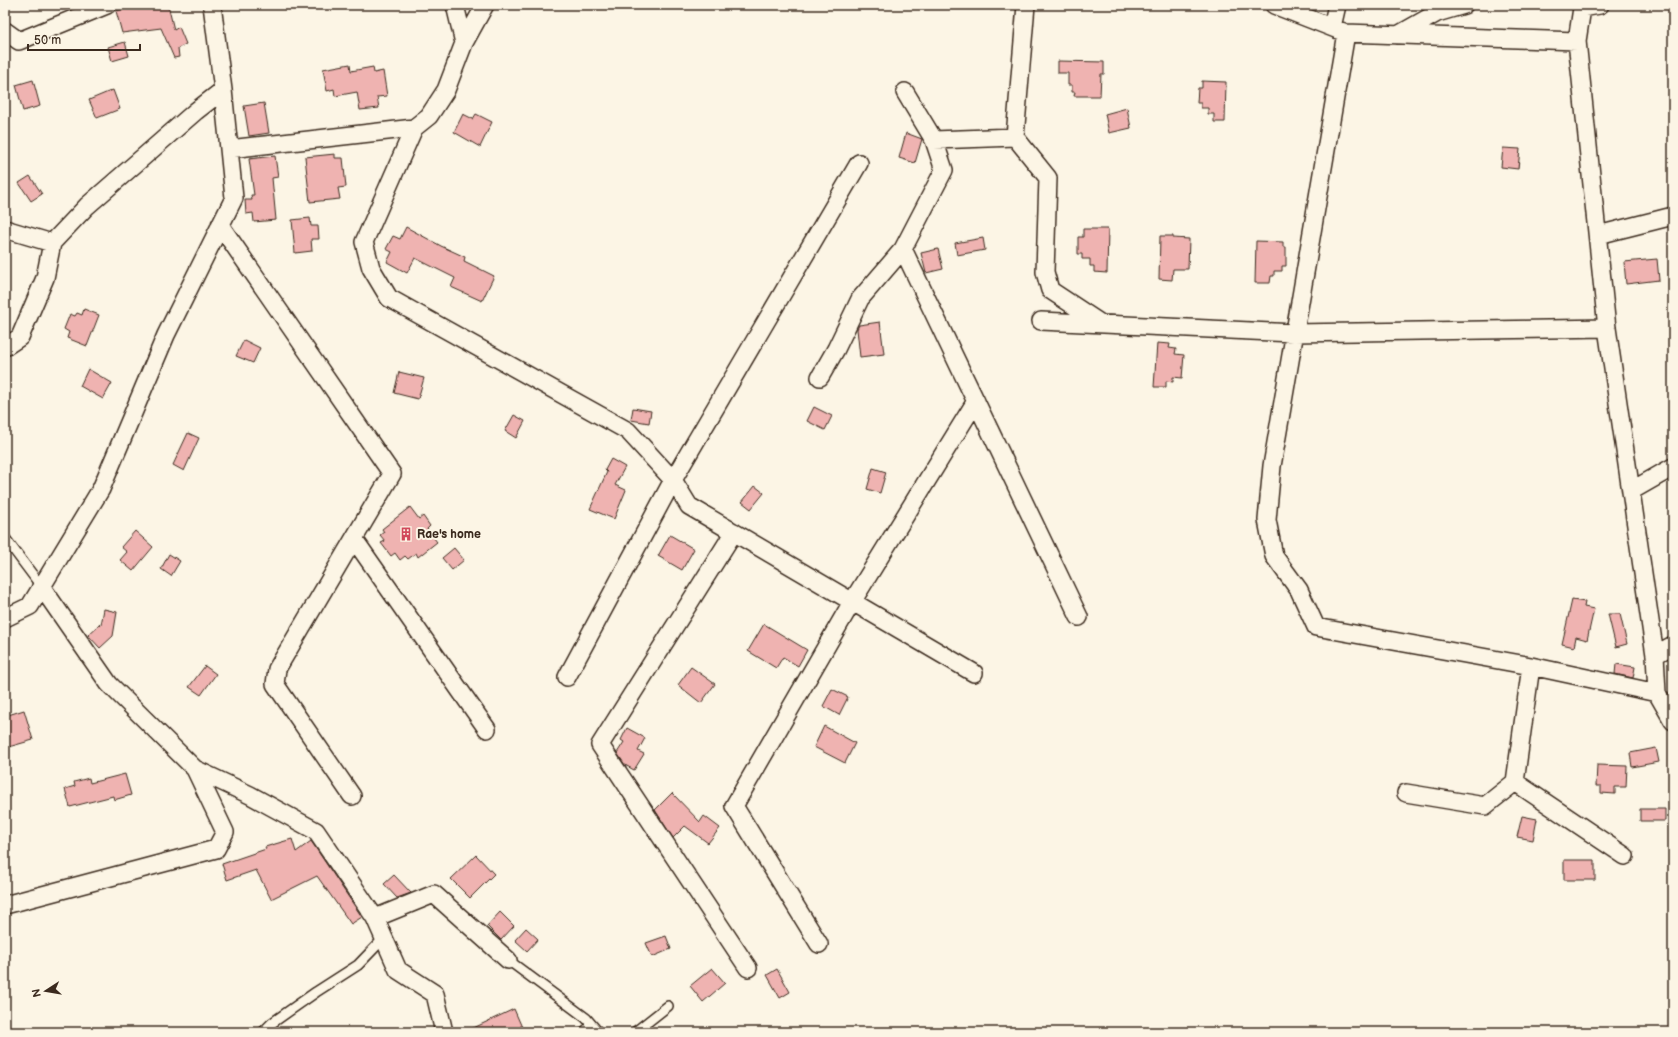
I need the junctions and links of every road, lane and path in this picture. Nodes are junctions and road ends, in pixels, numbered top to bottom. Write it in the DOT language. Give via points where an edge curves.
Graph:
graph roads {
  1 [pos="107,5"];
  2 [pos="212,5"];
  3 [pos="455,5"];
  4 [pos="485,5"];
  5 [pos="1274,5"];
  6 [pos="1337,5"];
  7 [pos="1464,5"];
  8 [pos="1600,5"];
  9 [pos="1022,7"];
  10 [pos="1339,30"];
  11 [pos="5,31"];
  12 [pos="1398,35"];
  13 [pos="1577,41"];
  14 [pos="464,43"];
  15 [pos="224,90"];
  16 [pos="905,92"];
  17 [pos="414,128"];
  18 [pos="1015,137"];
  19 [pos="934,140"];
  20 [pos="229,148"];
  21 [pos="859,163"];
  22 [pos="1673,216"];
  23 [pos="220,225"];
  24 [pos="5,229"];
  25 [pos="1598,235"];
  26 [pos="52,242"];
  27 [pos="903,249"];
  28 [pos="1041,321"];
  29 [pos="1100,324"];
  30 [pos="1607,328"];
  31 [pos="1294,333"];
  32 [pos="6,349"];
  33 [pos="820,377"];
  34 [pos="976,402"];
  35 [pos="1673,468"];
  36 [pos="673,480"];
  37 [pos="1631,491"];
  38 [pos="734,532"];
  39 [pos="5,538"];
  40 [pos="354,539"];
  41 [pos="40,586"];
  42 [pos="852,602"];
  43 [pos="1079,617"];
  44 [pos="5,618"];
  45 [pos="1673,645"];
  46 [pos="1655,655"];
  47 [pos="1531,666"];
  48 [pos="974,673"];
  49 [pos="568,677"];
  50 [pos="1657,693"];
  51 [pos="1673,721"];
  52 [pos="487,728"];
  53 [pos="195,769"];
  54 [pos="1515,782"];
  55 [pos="1406,793"];
  56 [pos="352,796"];
  57 [pos="1625,856"];
  58 [pos="5,905"];
  59 [pos="375,918"];
  60 [pos="384,938"];
  61 [pos="819,944"];
  62 [pos="508,960"];
  63 [pos="748,968"];
  64 [pos="668,1006"];
  65 [pos="595,1028"];
  66 [pos="263,1032"];
  67 [pos="444,1032"];
  68 [pos="584,1032"];
  69 [pos="635,1032"];
  1 -- 11 [label="street" via="19,41"];
  2 -- 15 [label="street"];
  3 -- 14 [label="street"];
  4 -- 14 [label="street"];
  5 -- 10 [label="street"];
  6 -- 10 [label="street"];
  7 -- 12 [label="street" via="1437,13"];
  8 -- 13 [label="street" via="1582,8"];
  9 -- 18 [label="street"];
  10 -- 12 [label="street"];
  10 -- 31 [label="street"];
  12 -- 13 [label="street"];
  13 -- 25 [label="street"];
  14 -- 17 [label="street" via="446,90 429,116"];
  15 -- 20 [label="street"];
  15 -- 26 [label="street" via="196,111 87,206"];
  16 -- 19 [label="street"];
  17 -- 20 [label="street"];
  17 -- 36 [label="street" via="364,242 371,268 389,298 628,431"];
  18 -- 19 [label="street"];
  18 -- 29 [label="street" via="1048,178 1045,272 1050,290"];
  19 -- 27 [label="street" via="944,170"];
  20 -- 23 [label="street" via="234,198"];
  21 -- 36 [label="street"];
  22 -- 25 [label="street"];
  23 -- 40 [label="street" via="392,474"];
  23 -- 41 [label="street" via="166,334 101,489"];
  24 -- 26 [label="street"];
  25 -- 30 [label="street"];
  26 -- 32 [label="street" via="45,278 20,337"];
  27 -- 33 [label="street" via="860,299"];
  27 -- 34 [label="street"];
  28 -- 29 [label="street"];
  29 -- 31 [label="street"];
  30 -- 31 [label="street"];
  30 -- 37 [label="street"];
  31 -- 47 [label="street" via="1272,466 1267,520 1274,556 1299,590 1316,627"];
  34 -- 42 [label="street"];
  34 -- 43 [label="street"];
  35 -- 37 [label="street"];
  36 -- 38 [label="street" via="689,506"];
  36 -- 49 [label="street"];
  37 -- 46 [label="street"];
  38 -- 42 [label="street"];
  38 -- 63 [label="street" via="600,745"];
  39 -- 41 [label="lane"];
  40 -- 52 [label="street"];
  40 -- 56 [label="street" via="277,669 275,684"];
  41 -- 44 [label="street" via="30,606"];
  41 -- 53 [label="street" via="109,684"];
  42 -- 48 [label="street"];
  42 -- 61 [label="street" via="734,806"];
  45 -- 46 [label="street"];
  46 -- 50 [label="street"];
  47 -- 50 [label="street"];
  47 -- 54 [label="street"];
  50 -- 51 [label="street"];
  53 -- 58 [label="street" via="225,832 216,849"];
  53 -- 59 [label="street" via="316,832"];
  54 -- 55 [label="street" via="1485,806"];
  54 -- 57 [label="street"];
  59 -- 60 [label="street"];
  59 -- 62 [label="street" via="434,894"];
  60 -- 66 [label="lane" via="358,965 272,1023"];
  60 -- 67 [label="street" via="398,970 434,994"];
  62 -- 65 [label="lane" via="586,1018"];
  64 -- 69 [label="lane"];
  65 -- 68 [label="lane"];
}
